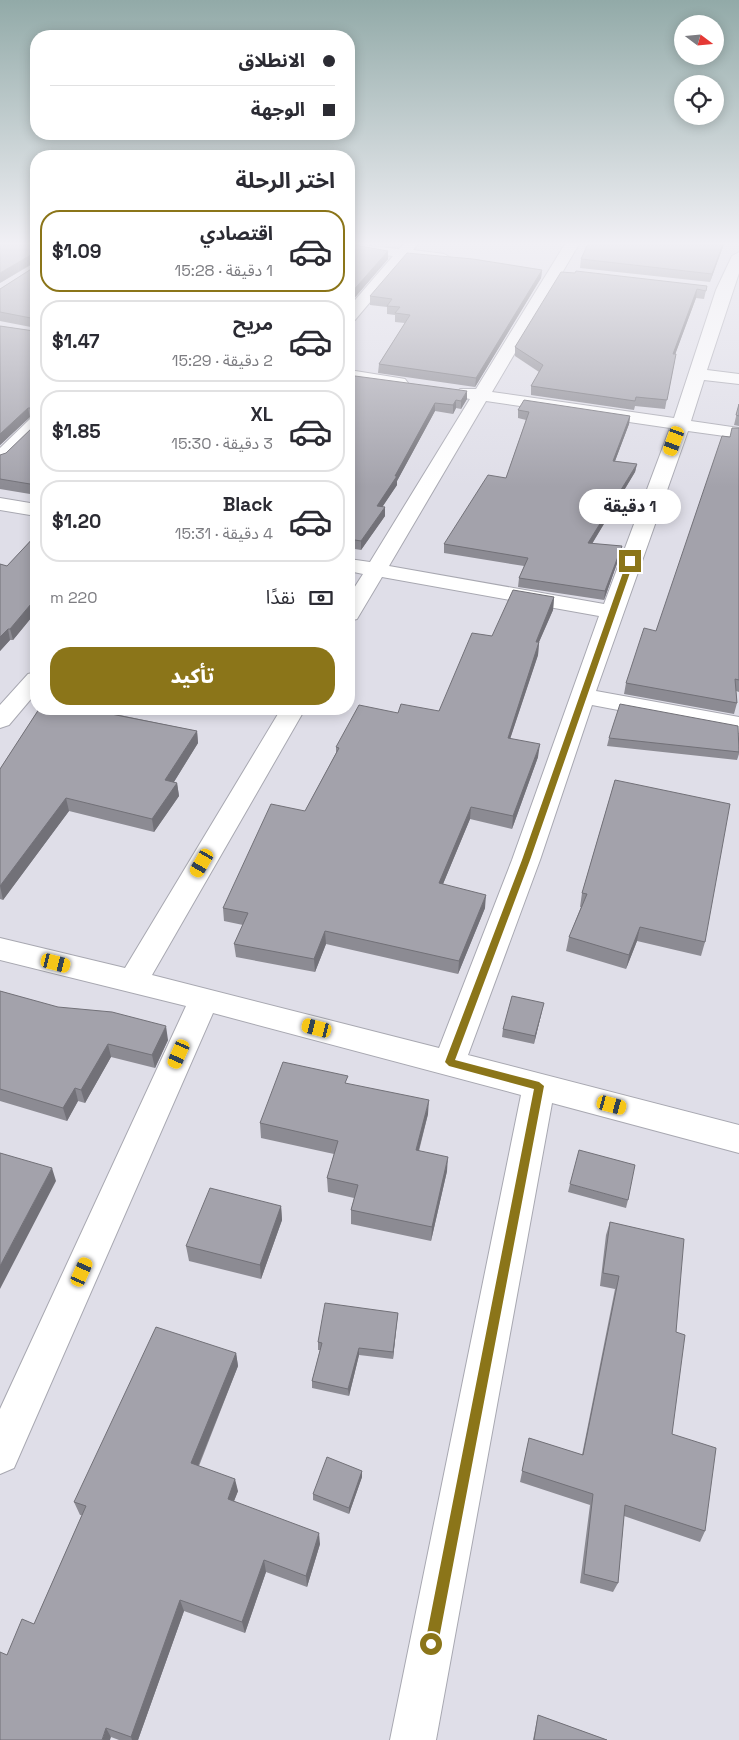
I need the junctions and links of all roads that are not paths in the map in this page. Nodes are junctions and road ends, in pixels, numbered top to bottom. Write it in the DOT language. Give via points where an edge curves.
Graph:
graph roads {
  1 [pos="524,325"];
  2 [pos="712,325"];
  3 [pos="697,374"];
  4 [pos="355,376"];
  5 [pos="739,379"];
  6 [pos="415,385"];
  7 [pos="454,391"];
  8 [pos="482,396"];
  9 [pos="681,424"];
  10 [pos="30,429"];
  11 [pos="739,433"];
  12 [pos="0,458"];
  13 [pos="0,504"];
  14 [pos="30,509"];
  15 [pos="355,566"];
  16 [pos="375,570"];
  17 [pos="355,604"];
  18 [pos="612,612"];
  19 [pos="30,686"];
  20 [pos="584,696"];
  21 [pos="289,715"];
  22 [pos="0,720"];
  23 [pos="739,724"];
  24 [pos="0,949"];
  25 [pos="132,982"];
  26 [pos="204,999"];
  27 [pos="449,1062"];
  28 [pos="539,1086"];
  29 [pos="739,1139"];
  30 [pos="0,1454"];
  31 [pos="413,1740"];
  1 -- 8 [label="street"];
  2 -- 3 [label="street"];
  3 -- 5 [label="street"];
  3 -- 9 [label="street"];
  4 -- 6 [label="street"];
  7 -- 8 [label="street"];
  8 -- 9 [label="street"];
  8 -- 16 [label="street"];
  9 -- 11 [label="street"];
  9 -- 18 [label="street"];
  10 -- 12 [label="street"];
  13 -- 14 [label="street"];
  15 -- 16 [label="street"];
  16 -- 17 [label="street"];
  16 -- 18 [label="street"];
  18 -- 20 [label="street"];
  19 -- 22 [label="street"];
  20 -- 23 [label="street"];
  20 -- 27 [label="street"];
  21 -- 25 [label="street"];
  24 -- 25 [label="street"];
  25 -- 26 [label="street"];
  26 -- 27 [label="street"];
  26 -- 30 [label="street"];
  27 -- 28 [label="street"];
  28 -- 29 [label="street"];
  28 -- 31 [label="street"];
}
